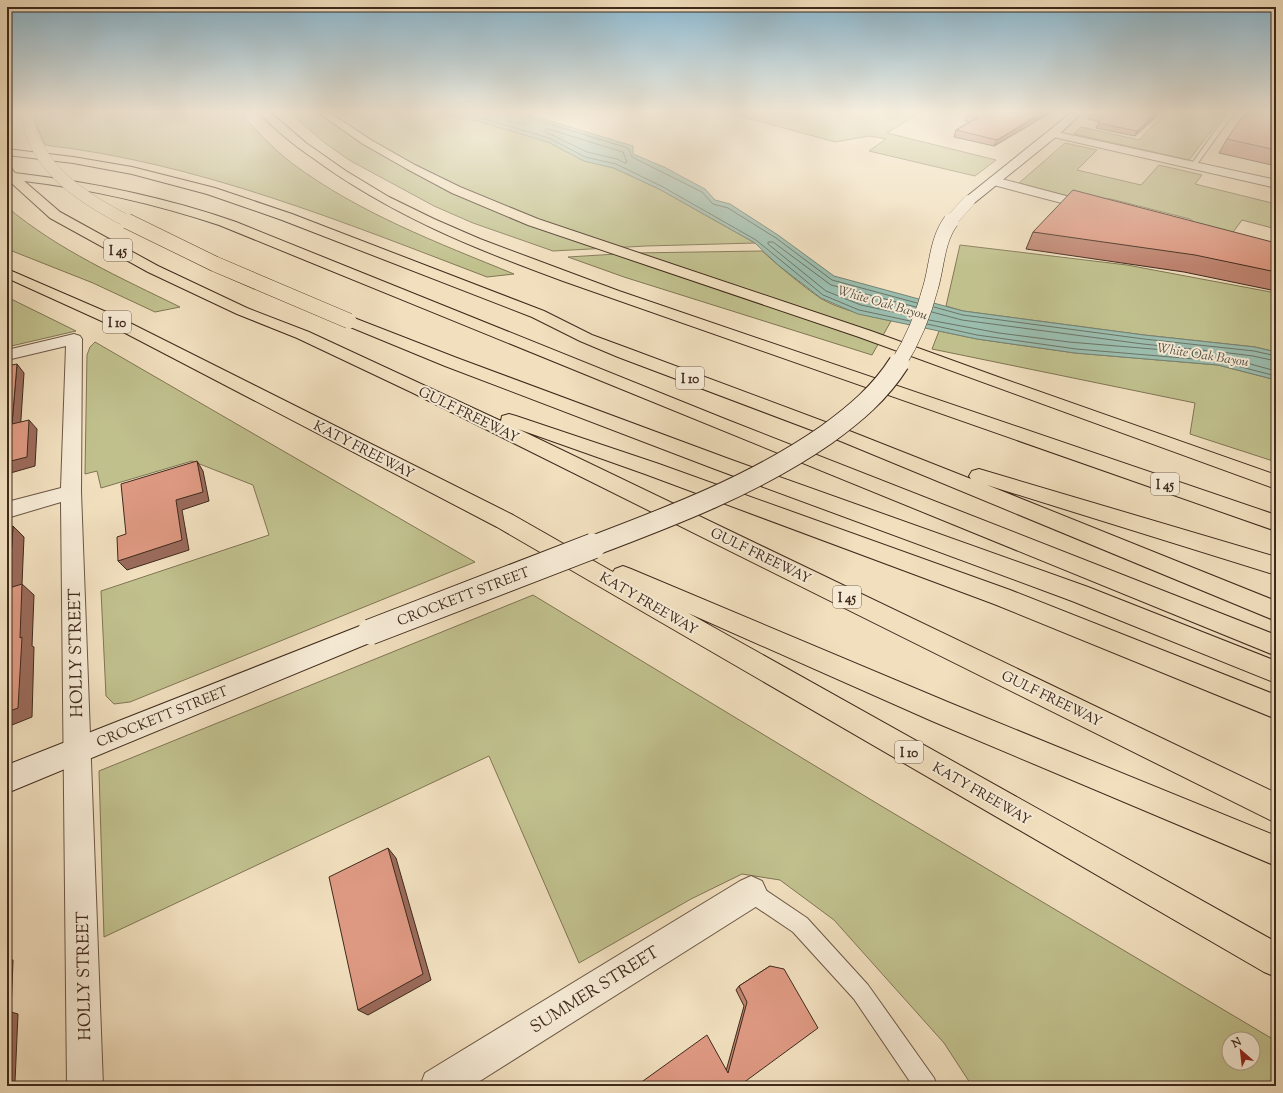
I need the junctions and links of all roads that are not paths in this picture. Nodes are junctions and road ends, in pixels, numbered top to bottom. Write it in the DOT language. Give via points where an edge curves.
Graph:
graph roads {
  1 [pos="49,164"];
  2 [pos="94,164"];
  3 [pos="325,164"];
  4 [pos="405,164"];
  5 [pos="1015,164"];
  6 [pos="1184,164"];
  7 [pos="1193,166"];
  8 [pos="7,170"];
  9 [pos="7,176"];
  10 [pos="994,181"];
  11 [pos="1276,184"];
  12 [pos="1103,210"];
  13 [pos="7,273"];
  14 [pos="7,354"];
  15 [pos="418,388"];
  16 [pos="845,436"];
  17 [pos="1276,482"];
  18 [pos="71,492"];
  19 [pos="7,510"];
  20 [pos="505,521"];
  21 [pos="1276,523"];
  22 [pos="1276,566"];
  23 [pos="1276,611"];
  24 [pos="1276,646"];
  25 [pos="1276,672"];
  26 [pos="1276,707"];
  27 [pos="78,751"];
  28 [pos="7,779"];
  29 [pos="1276,808"];
  30 [pos="1276,851"];
  31 [pos="751,892"];
  32 [pos="1276,960"];
  33 [pos="85,1086"];
  34 [pos="438,1086"];
  35 [pos="926,1086"];
  1 -- 25 [label="highway, bridge" via="94,203 156,236 349,321 722,464 1080,594"];
  2 -- 16 [label="highway, I 10" via="211,191 287,217 538,314 586,338 624,353"];
  3 -- 21 [label="highway, I 45" via="407,210 471,240 578,282"];
  4 -- 17 [label="highway" via="456,190 526,219 865,334"];
  5 -- 10 [label="main road, CROCKETT STREET"];
  6 -- 7 [label="main road"];
  7 -- 11 [label="main road"];
  8 -- 15 [label="highway, GULF FREEWAY / I 45" via="55,215 153,269"];
  9 -- 24 [label="highway, bridge" via="103,190 147,200 207,217 265,238 718,423"];
  10 -- 12 [label="main road"];
  10 -- 27 [label="main road, CROCKETT STREET, bridge" via="954,216 947,227 928,295 910,343 893,371 877,393 820,440 746,482 631,531 370,632"];
  13 -- 20 [label="highway, KATY FREEWAY / I 10" via="112,320"];
  14 -- 18 [label="main road, HOLLY STREET" via="74,339"];
  15 -- 26 [label="highway" via="652,469 907,562 1119,643"];
  15 -- 29 [label="highway, GULF FREEWAY / I 45"];
  16 -- 22 [label="highway"];
  16 -- 23 [label="highway, I 10"];
  18 -- 19 [label="main road"];
  18 -- 27 [label="main road, HOLLY STREET"];
  20 -- 30 [label="highway" via="933,709"];
  20 -- 32 [label="highway, KATY FREEWAY / I 10"];
  27 -- 28 [label="main road, CROCKETT STREET"];
  27 -- 33 [label="main road, HOLLY STREET"];
  31 -- 34 [label="main road, SUMMER STREET"];
  31 -- 35 [label="lane" via="800,925 861,992"];
}
